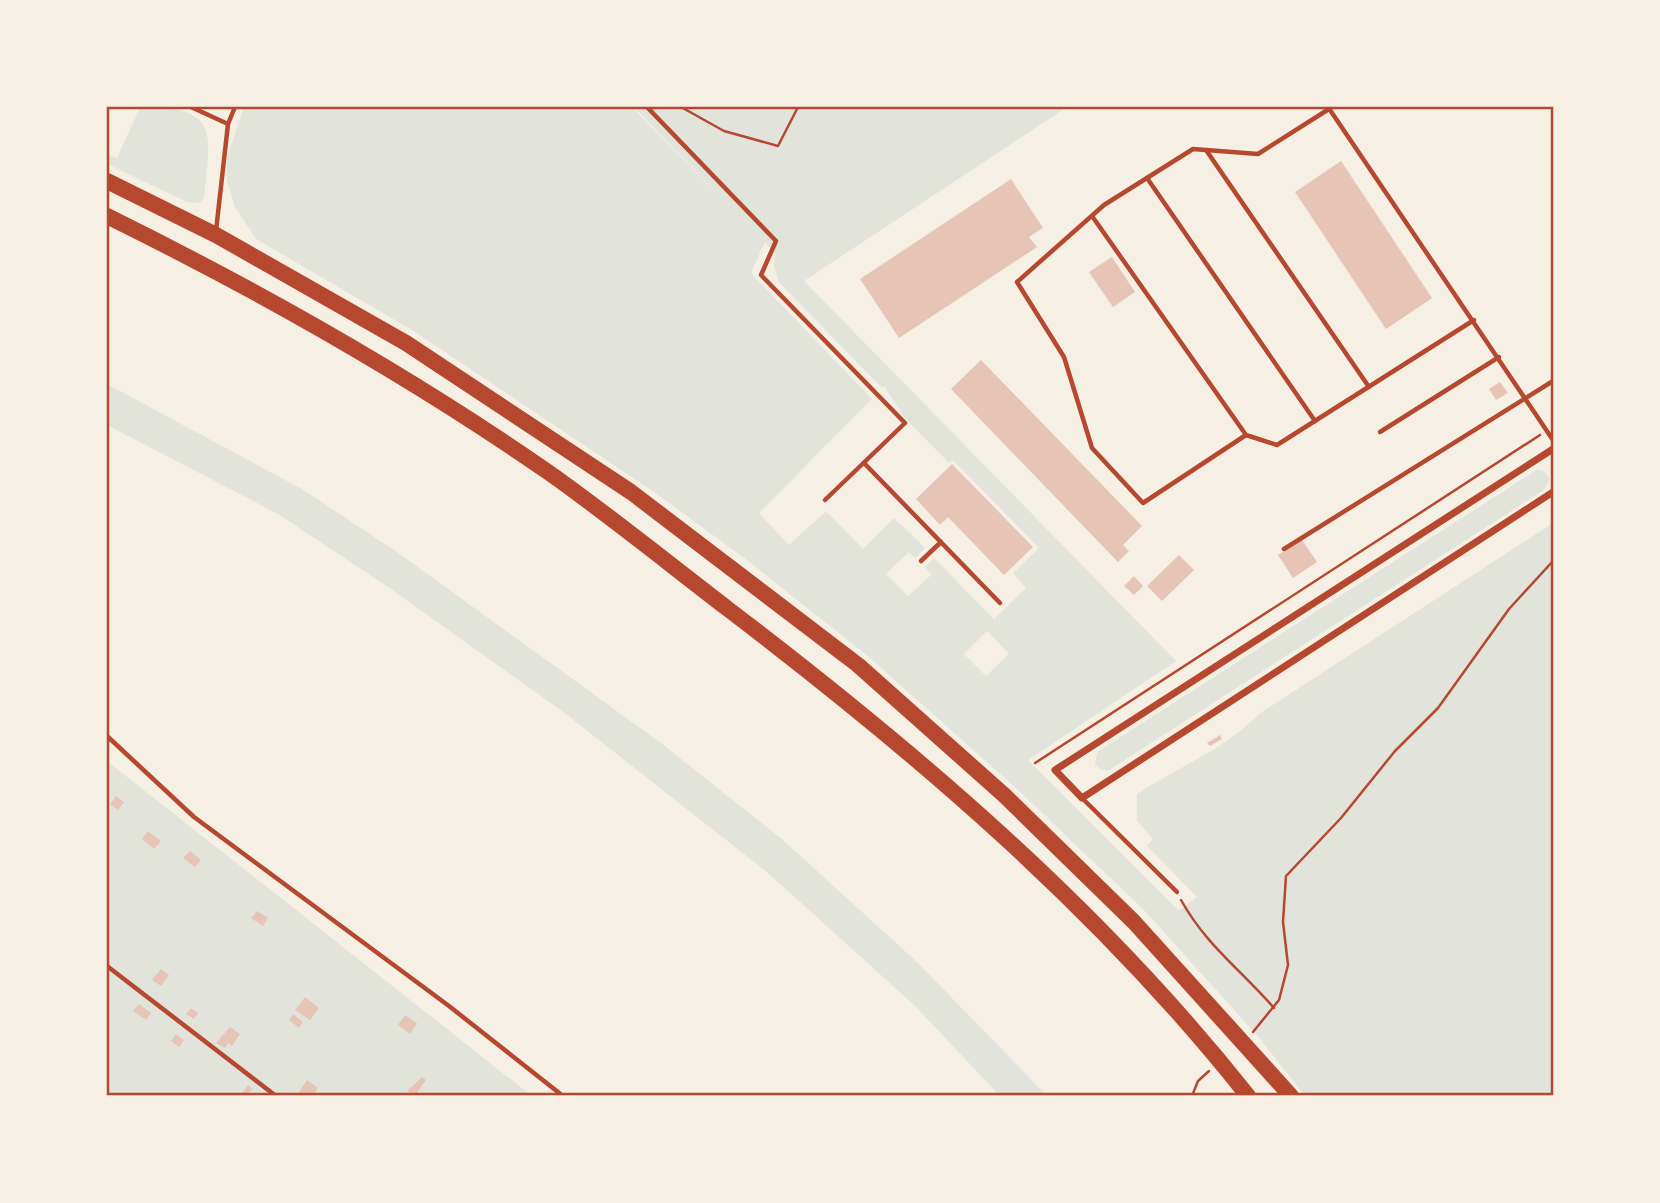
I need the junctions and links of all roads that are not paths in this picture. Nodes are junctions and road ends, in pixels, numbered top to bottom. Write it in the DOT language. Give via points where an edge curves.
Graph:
graph roads {
  1 [pos="191,107"];
  2 [pos="235,107"];
  3 [pos="647,107"];
  4 [pos="1328,108"];
  5 [pos="228,124"];
  6 [pos="1206,150"];
  7 [pos="1147,178"];
  8 [pos="107,181"];
  9 [pos="107,216"];
  10 [pos="1091,216"];
  11 [pos="216,235"];
  12 [pos="1474,320"];
  13 [pos="1499,357"];
  14 [pos="1553,381"];
  15 [pos="1369,387"];
  16 [pos="1527,398"];
  17 [pos="1315,421"];
  18 [pos="1380,432"];
  19 [pos="1246,435"];
  20 [pos="1553,440"];
  21 [pos="1553,449"];
  22 [pos="864,463"];
  23 [pos="1553,492"];
  24 [pos="825,500"];
  25 [pos="941,542"];
  26 [pos="1284,549"];
  27 [pos="921,561"];
  28 [pos="1000,603"];
  29 [pos="107,736"];
  30 [pos="1082,798"];
  31 [pos="1177,892"];
  32 [pos="107,966"];
  33 [pos="276,1096"];
  34 [pos="563,1096"];
  35 [pos="1248,1096"];
  36 [pos="1291,1096"];
  1 -- 5 [label="lane"];
  2 -- 5 [label="lane"];
  3 -- 22 [label="lane" via="776,241 761,275 905,423"];
  4 -- 6 [label="lane" via="1258,155"];
  4 -- 12 [label="lane"];
  5 -- 11 [label="lane"];
  6 -- 7 [label="lane" via="1193,149"];
  6 -- 15 [label="lane"];
  7 -- 10 [label="lane"];
  7 -- 17 [label="lane"];
  8 -- 11 [label="highway"];
  9 -- 35 [label="highway" via="208,265 412,384 549,473 804,667 985,817 1075,904"];
  10 -- 19 [label="lane"];
  10 -- 19 [label="lane" via="1017,282 1064,357 1092,448 1143,503"];
  11 -- 36 [label="highway" via="407,343 502,405 631,492 858,664 1052,840 1134,922"];
  12 -- 13 [label="lane"];
  12 -- 15 [label="lane"];
  13 -- 16 [label="lane"];
  13 -- 18 [label="lane"];
  14 -- 16 [label="lane"];
  15 -- 17 [label="lane"];
  16 -- 20 [label="lane"];
  16 -- 26 [label="lane"];
  17 -- 19 [label="lane" via="1277,445"];
  21 -- 30 [label="street" via="1055,770"];
  22 -- 24 [label="lane"];
  22 -- 25 [label="lane"];
  23 -- 30 [label="street"];
  25 -- 27 [label="lane"];
  25 -- 28 [label="lane"];
  29 -- 34 [label="lane" via="194,817"];
  30 -- 31 [label="lane"];
  32 -- 33 [label="lane"];
}
